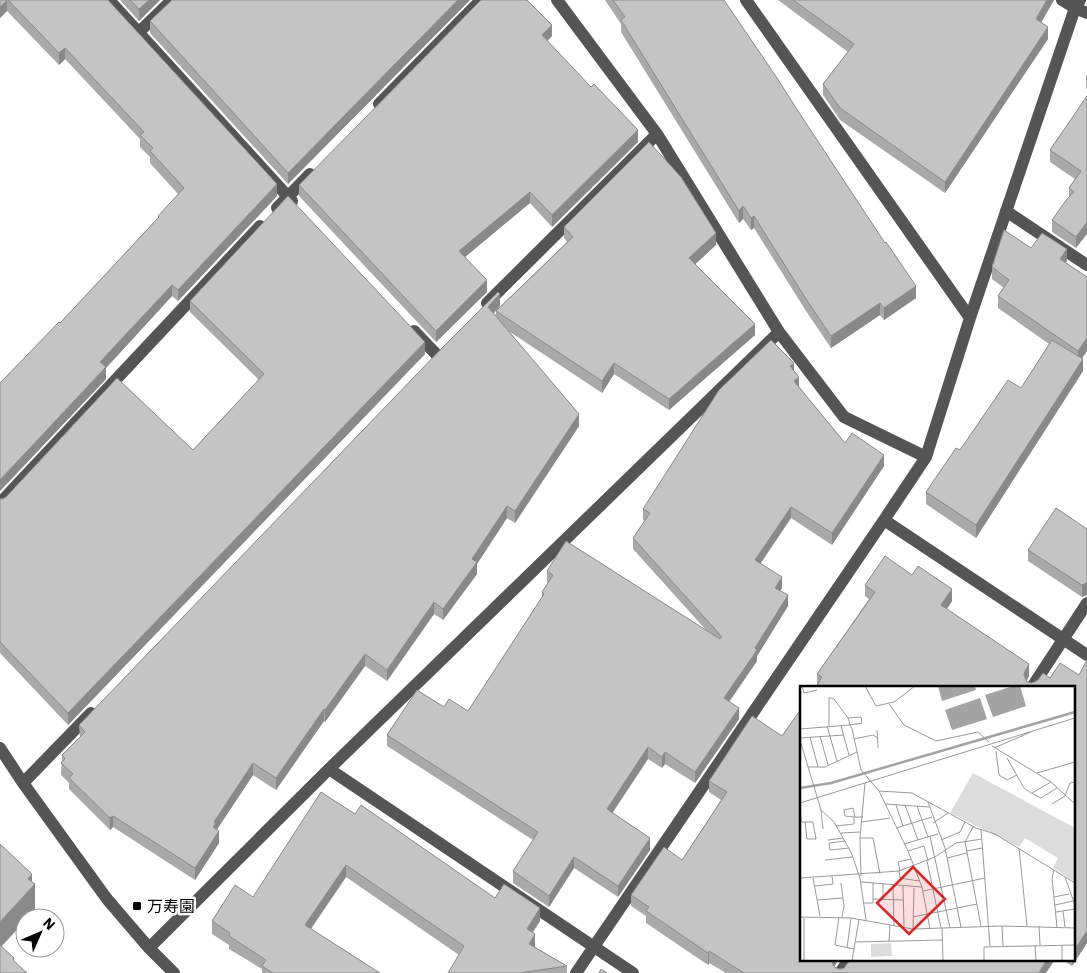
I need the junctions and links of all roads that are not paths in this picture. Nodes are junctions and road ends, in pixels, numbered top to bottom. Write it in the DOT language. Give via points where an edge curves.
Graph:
graph roads {
  1 [pos="109,0"];
  2 [pos="172,0"];
  3 [pos="481,0"];
  4 [pos="557,0"];
  5 [pos="746,0"];
  6 [pos="1062,0"];
  7 [pos="1081,7"];
  8 [pos="139,32"];
  9 [pos="371,112"];
  10 [pos="657,134"];
  11 [pos="316,168"];
  12 [pos="288,196"];
  13 [pos="302,211"];
  14 [pos="1006,211"];
  15 [pos="1087,265"];
  16 [pos="477,313"];
  17 [pos="970,318"];
  18 [pos="409,326"];
  19 [pos="779,332"];
  20 [pos="436,355"];
  21 [pos="926,456"];
  22 [pos="0,503"];
  23 [pos="884,520"];
  24 [pos="1087,603"];
  25 [pos="1063,639"];
  26 [pos="1087,655"];
  27 [pos="1033,686"];
  28 [pos="99,705"];
  29 [pos="0,748"];
  30 [pos="329,769"];
  31 [pos="23,783"];
  32 [pos="594,946"];
  33 [pos="149,948"];
  34 [pos="848,960"];
  35 [pos="174,973"];
  36 [pos="576,973"];
  37 [pos="633,973"];
  38 [pos="840,973"];
  1 -- 8 [label="street"];
  2 -- 8 [label="street"];
  3 -- 9 [label="street"];
  4 -- 10 [label="street"];
  5 -- 17 [label="street"];
  6 -- 7 [label="street"];
  7 -- 14 [label="street"];
  8 -- 12 [label="street"];
  10 -- 16 [label="street"];
  10 -- 19 [label="street"];
  11 -- 12 [label="street"];
  12 -- 13 [label="street"];
  12 -- 22 [label="street"];
  14 -- 15 [label="street"];
  14 -- 17 [label="street"];
  17 -- 21 [label="street"];
  18 -- 20 [label="street"];
  19 -- 21 [label="street" via="844,417"];
  19 -- 30 [label="street"];
  21 -- 23 [label="street"];
  23 -- 25 [label="street"];
  23 -- 32 [label="street"];
  24 -- 25 [label="street"];
  25 -- 26 [label="street"];
  25 -- 27 [label="street"];
  28 -- 31 [label="street"];
  29 -- 31 [label="street"];
  30 -- 32 [label="street"];
  30 -- 33 [label="street"];
  31 -- 33 [label="street" via="106,898"];
  32 -- 36 [label="street"];
  32 -- 37 [label="street"];
  33 -- 35 [label="street"];
  34 -- 38 [label="street"];
}
